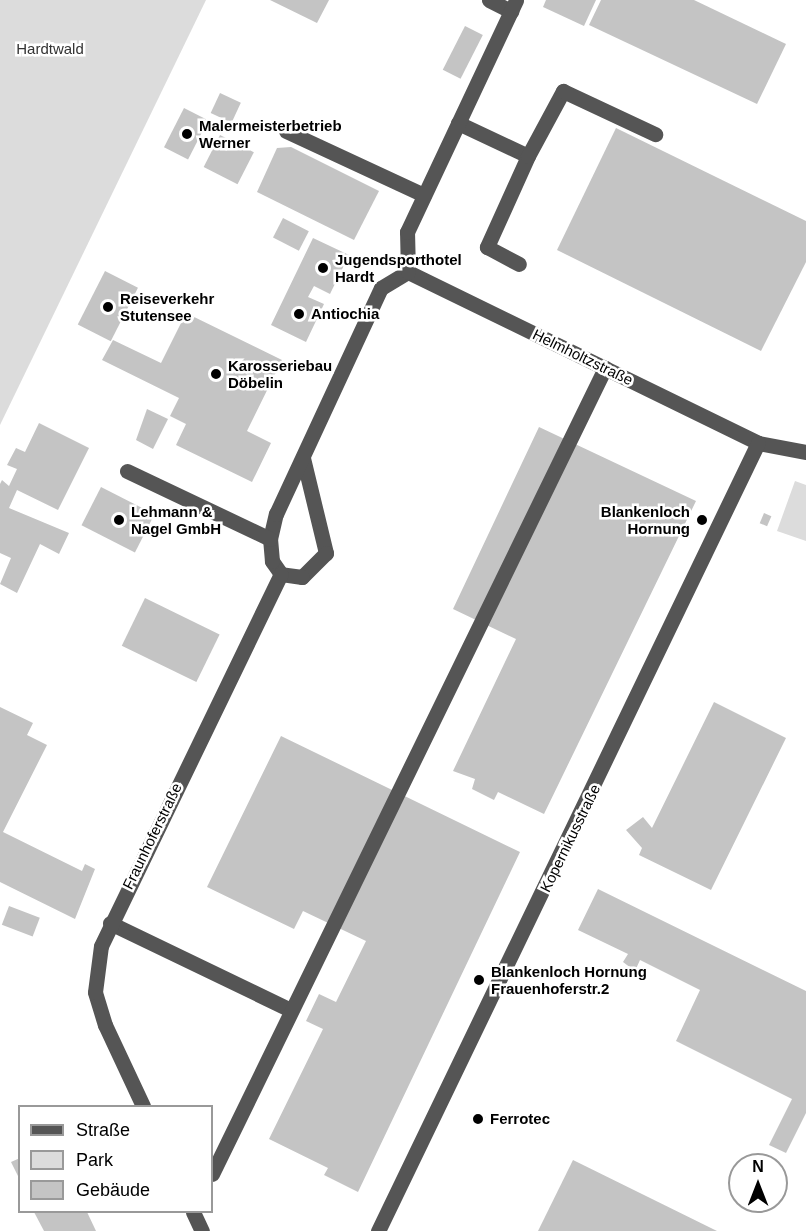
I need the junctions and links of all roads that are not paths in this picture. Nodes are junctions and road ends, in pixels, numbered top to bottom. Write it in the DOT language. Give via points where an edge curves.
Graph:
graph roads {
  1 [pos="489,0"];
  2 [pos="514,5"];
  3 [pos="458,123"];
  4 [pos="286,131"];
  5 [pos="655,134"];
  6 [pos="528,156"];
  7 [pos="424,195"];
  8 [pos="519,264"];
  9 [pos="408,272"];
  10 [pos="605,368"];
  11 [pos="758,443"];
  12 [pos="806,452"];
  13 [pos="303,458"];
  14 [pos="128,471"];
  15 [pos="270,539"];
  16 [pos="281,574"];
  17 [pos="110,923"];
  18 [pos="291,1010"];
  19 [pos="142,1105"];
  20 [pos="213,1172"];
  21 [pos="194,1213"];
  22 [pos="202,1231"];
  23 [pos="378,1231"];
  1 -- 2 [label="street"];
  2 -- 3 [label="street"];
  3 -- 6 [label="street"];
  3 -- 7 [label="street"];
  4 -- 7 [label="street"];
  5 -- 6 [label="street" via="564,91"];
  6 -- 8 [label="street" via="487,247"];
  7 -- 9 [label="street" via="407,232"];
  9 -- 10 [label="street, Helmholtzstraße"];
  9 -- 13 [label="street" via="381,288"];
  10 -- 11 [label="street, Helmholtzstraße"];
  10 -- 18 [label="street"];
  11 -- 12 [label="street, Helmholtzstraße"];
  11 -- 23 [label="street, Kopernikusstraße"];
  13 -- 15 [label="street" via="276,514"];
  13 -- 16 [label="street" via="326,552 302,577"];
  14 -- 15 [label="street"];
  15 -- 16 [label="street" via="272,561"];
  16 -- 17 [label="street, Fraunhoferstraße"];
  17 -- 18 [label="street"];
  17 -- 19 [label="street, Fraunhoferstraße" via="101,946 95,992 105,1025"];
  18 -- 20 [label="street"];
  21 -- 22 [label="street"];
}
